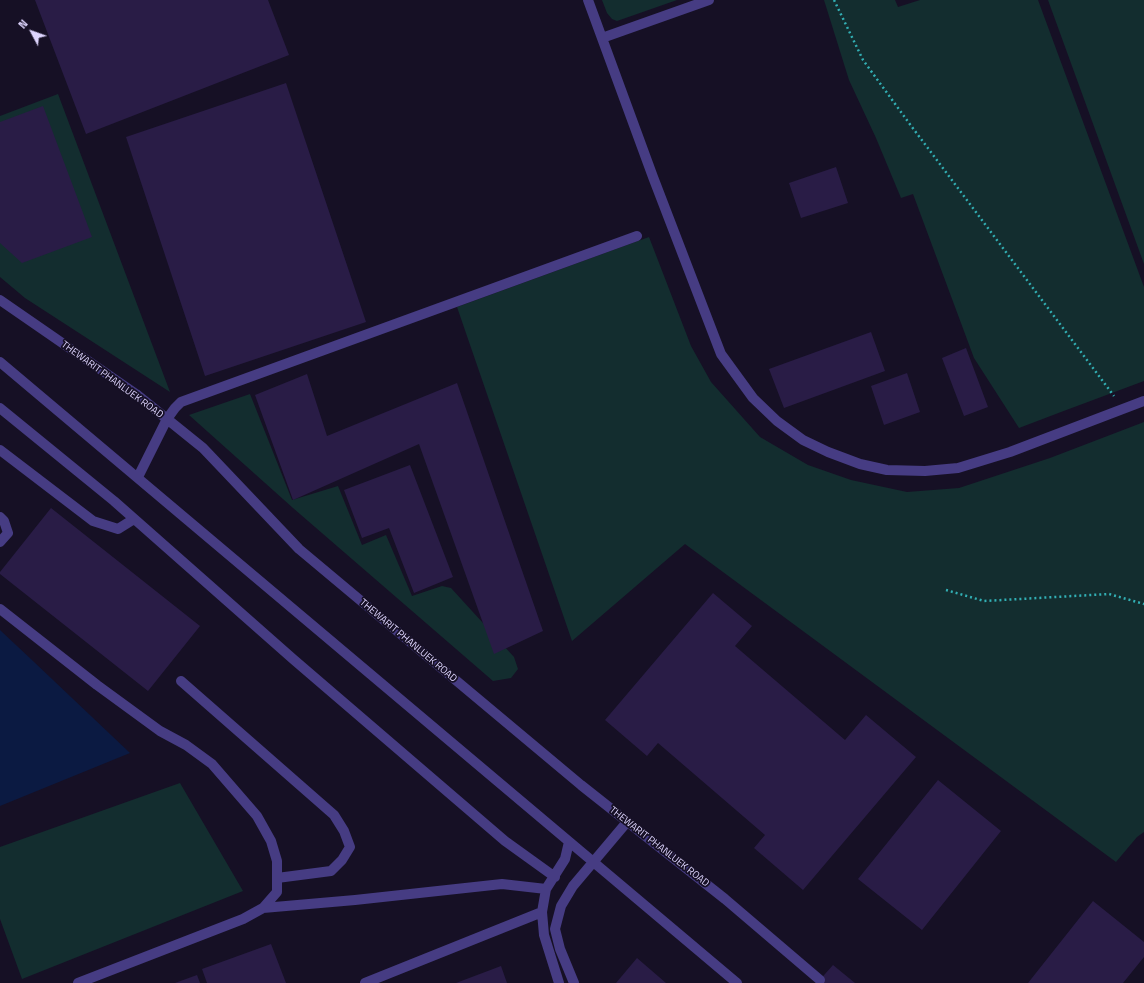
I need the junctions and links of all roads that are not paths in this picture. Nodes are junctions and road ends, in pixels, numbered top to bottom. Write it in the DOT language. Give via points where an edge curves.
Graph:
graph roads {
  1 [pos="588,0"];
  2 [pos="709,0"];
  3 [pos="602,38"];
  4 [pos="637,236"];
  5 [pos="0,300"];
  6 [pos="0,362"];
  7 [pos="1144,401"];
  8 [pos="0,408"];
  9 [pos="167,419"];
  10 [pos="0,450"];
  11 [pos="138,477"];
  12 [pos="0,517"];
  13 [pos="134,519"];
  14 [pos="0,542"];
  15 [pos="0,609"];
  16 [pos="180,681"];
  17 [pos="627,822"];
  18 [pos="569,842"];
  19 [pos="593,862"];
  20 [pos="277,878"];
  21 [pos="554,878"];
  22 [pos="546,889"];
  23 [pos="263,908"];
  24 [pos="542,912"];
  25 [pos="820,980"];
  26 [pos="78,983"];
  27 [pos="365,983"];
  28 [pos="559,983"];
  29 [pos="574,983"];
  30 [pos="737,983"];
  1 -- 3 [label="street"];
  2 -- 3 [label="street"];
  3 -- 7 [label="street" via="721,354 753,398 777,421 803,440 860,464 887,470 925,471 958,468 1010,452"];
  4 -- 9 [label="street" via="181,402"];
  5 -- 9 [label="street, THEWARIT PHANLUEK ROAD" via="136,394"];
  6 -- 11 [label="street"];
  8 -- 13 [label="street"];
  9 -- 11 [label="street"];
  9 -- 17 [label="street, THEWARIT PHANLUEK ROAD" via="203,448 299,549 465,690"];
  10 -- 13 [label="street" via="93,521 118,529"];
  11 -- 18 [label="street"];
  12 -- 14 [label="street" via="8,533"];
  13 -- 21 [label="street" via="493,831"];
  15 -- 20 [label="street" via="97,685 160,731 186,745 212,764 257,816 271,841 277,861"];
  16 -- 20 [label="street" via="334,815 344,831 350,847 331,871"];
  17 -- 19 [label="street"];
  17 -- 25 [label="street, THEWARIT PHANLUEK ROAD" via="725,899"];
  18 -- 19 [label="street"];
  18 -- 21 [label="street" via="565,859"];
  19 -- 29 [label="street" via="573,886 561,906 555,928 560,949"];
  19 -- 30 [label="street"];
  20 -- 23 [label="street" via="277,892"];
  21 -- 22 [label="street"];
  22 -- 23 [label="street" via="502,884"];
  22 -- 24 [label="street"];
  23 -- 26 [label="street" via="243,919"];
  24 -- 27 [label="street"];
  24 -- 28 [label="street" via="544,935"];
}
